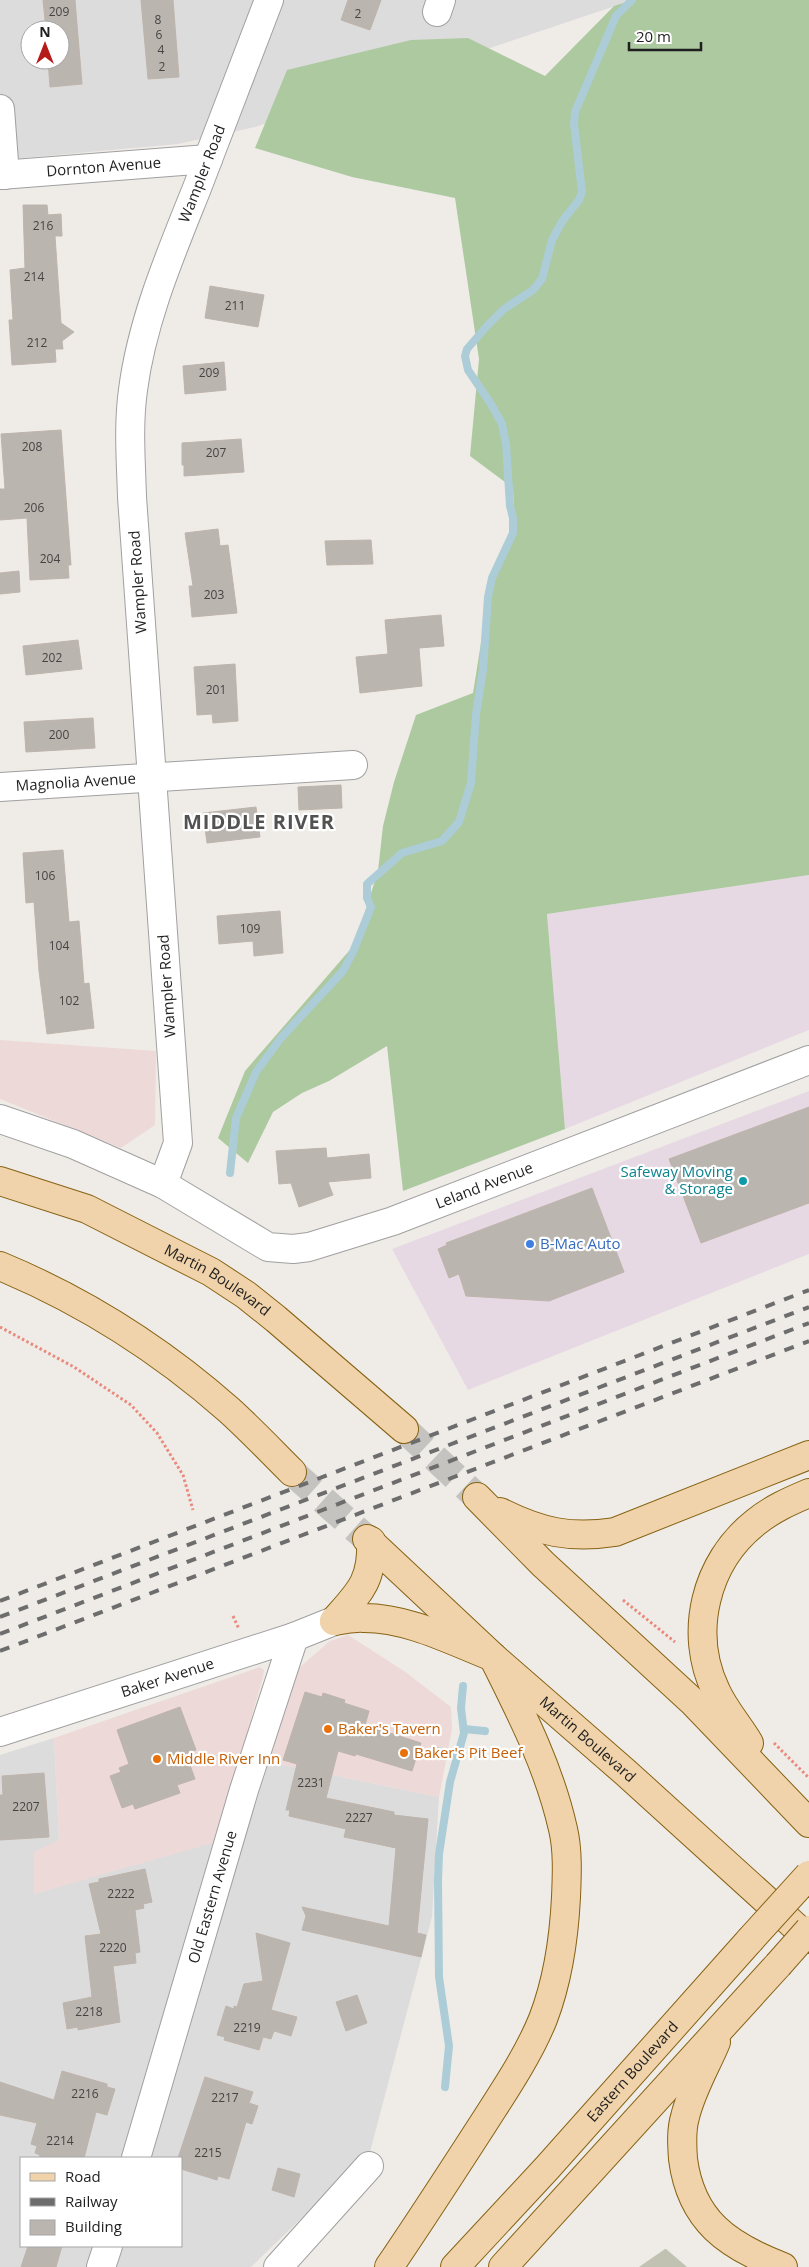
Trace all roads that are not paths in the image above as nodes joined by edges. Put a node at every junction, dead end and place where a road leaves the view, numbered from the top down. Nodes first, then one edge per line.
1 (269, 0) edge
2 (0, 109) edge
3 (208, 159) junction
4 (3, 175) edge
5 (353, 765) dead end
6 (152, 778) junction
7 (0, 787) edge
8 (809, 1060) edge
9 (0, 1120) edge
10 (0, 1181) edge
11 (163, 1184) junction
12 (0, 1266) edge
13 (404, 1429) tunnel mouth
14 (809, 1455) edge
15 (292, 1472) tunnel mouth
16 (809, 1493) edge
17 (334, 1622) junction
18 (294, 1637) junction
19 (492, 1657) junction
20 (0, 1732) edge
21 (779, 1791) junction
22 (809, 1823) edge
23 (809, 1875) edge
24 (809, 1930) edge
25 (809, 1939) edge
26 (724, 2022) junction
27 (136, 2157) edge
28 (369, 2166) dead end
29 (108, 2247) edge
30 (101, 2267) edge
31 (278, 2267) edge
32 (389, 2267) edge
33 (455, 2267) edge
34 (503, 2267) edge
35 (783, 2267) edge

1 - 3 street, Wampler Road
2 - 4 street
3 - 4 street, Dornton Avenue
3 - 6 street, Wampler Road
5 - 6 street, Magnolia Avenue
6 - 7 street, Magnolia Avenue
6 - 11 street, Wampler Road
8 - 11 street, Leland Avenue
9 - 11 street, Leland Avenue
10 - 13 main road, Martin Boulevard
12 - 15 main road
14 - 21 main road
16 - 21 main road
17 - 18 street, Baker Avenue
17 - 19 main road
17 - 19 main road, Martin Boulevard
18 - 20 street, Baker Avenue
18 - 27 street, Old Eastern Avenue
19 - 25 main road, Martin Boulevard
19 - 32 main road
21 - 22 main road
23 - 33 main road, Eastern Boulevard, bridge
24 - 26 main road, bridge
26 - 34 main road
26 - 35 main road
28 - 31 street
29 - 30 street

